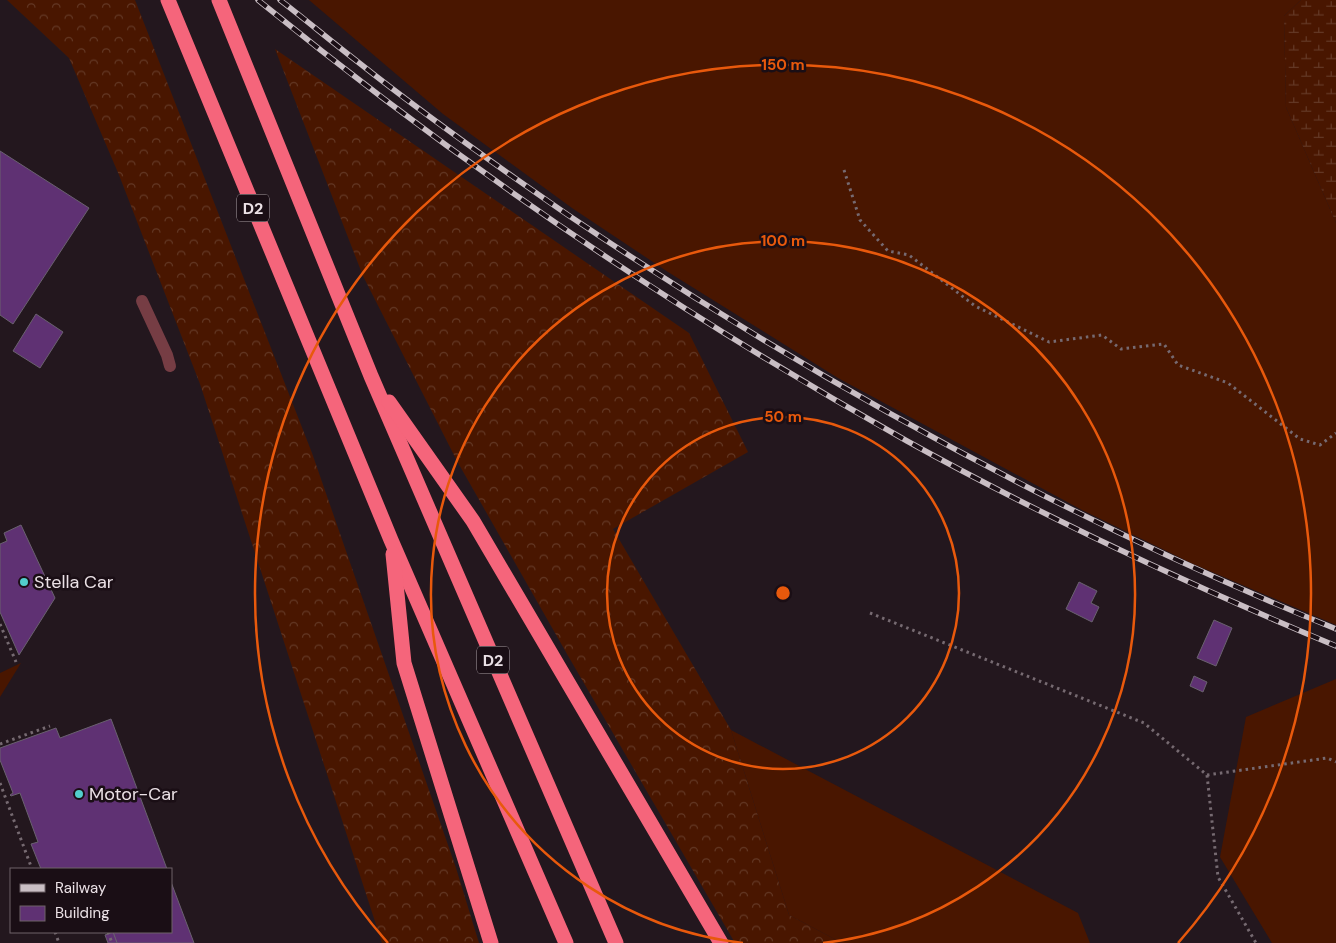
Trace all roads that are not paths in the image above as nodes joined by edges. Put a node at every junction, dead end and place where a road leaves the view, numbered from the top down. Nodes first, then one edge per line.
1 (168, 0) edge
2 (219, 0) edge
3 (142, 301) dead end
4 (170, 366) dead end
5 (371, 376) junction
6 (391, 540) junction
7 (491, 943) edge
8 (566, 943) edge
9 (616, 943) edge
10 (721, 943) edge

1 - 6 highway, D2
2 - 5 highway, D2
3 - 4 lane
5 - 9 highway, D2
5 - 10 highway
6 - 7 highway
6 - 8 highway, D2

